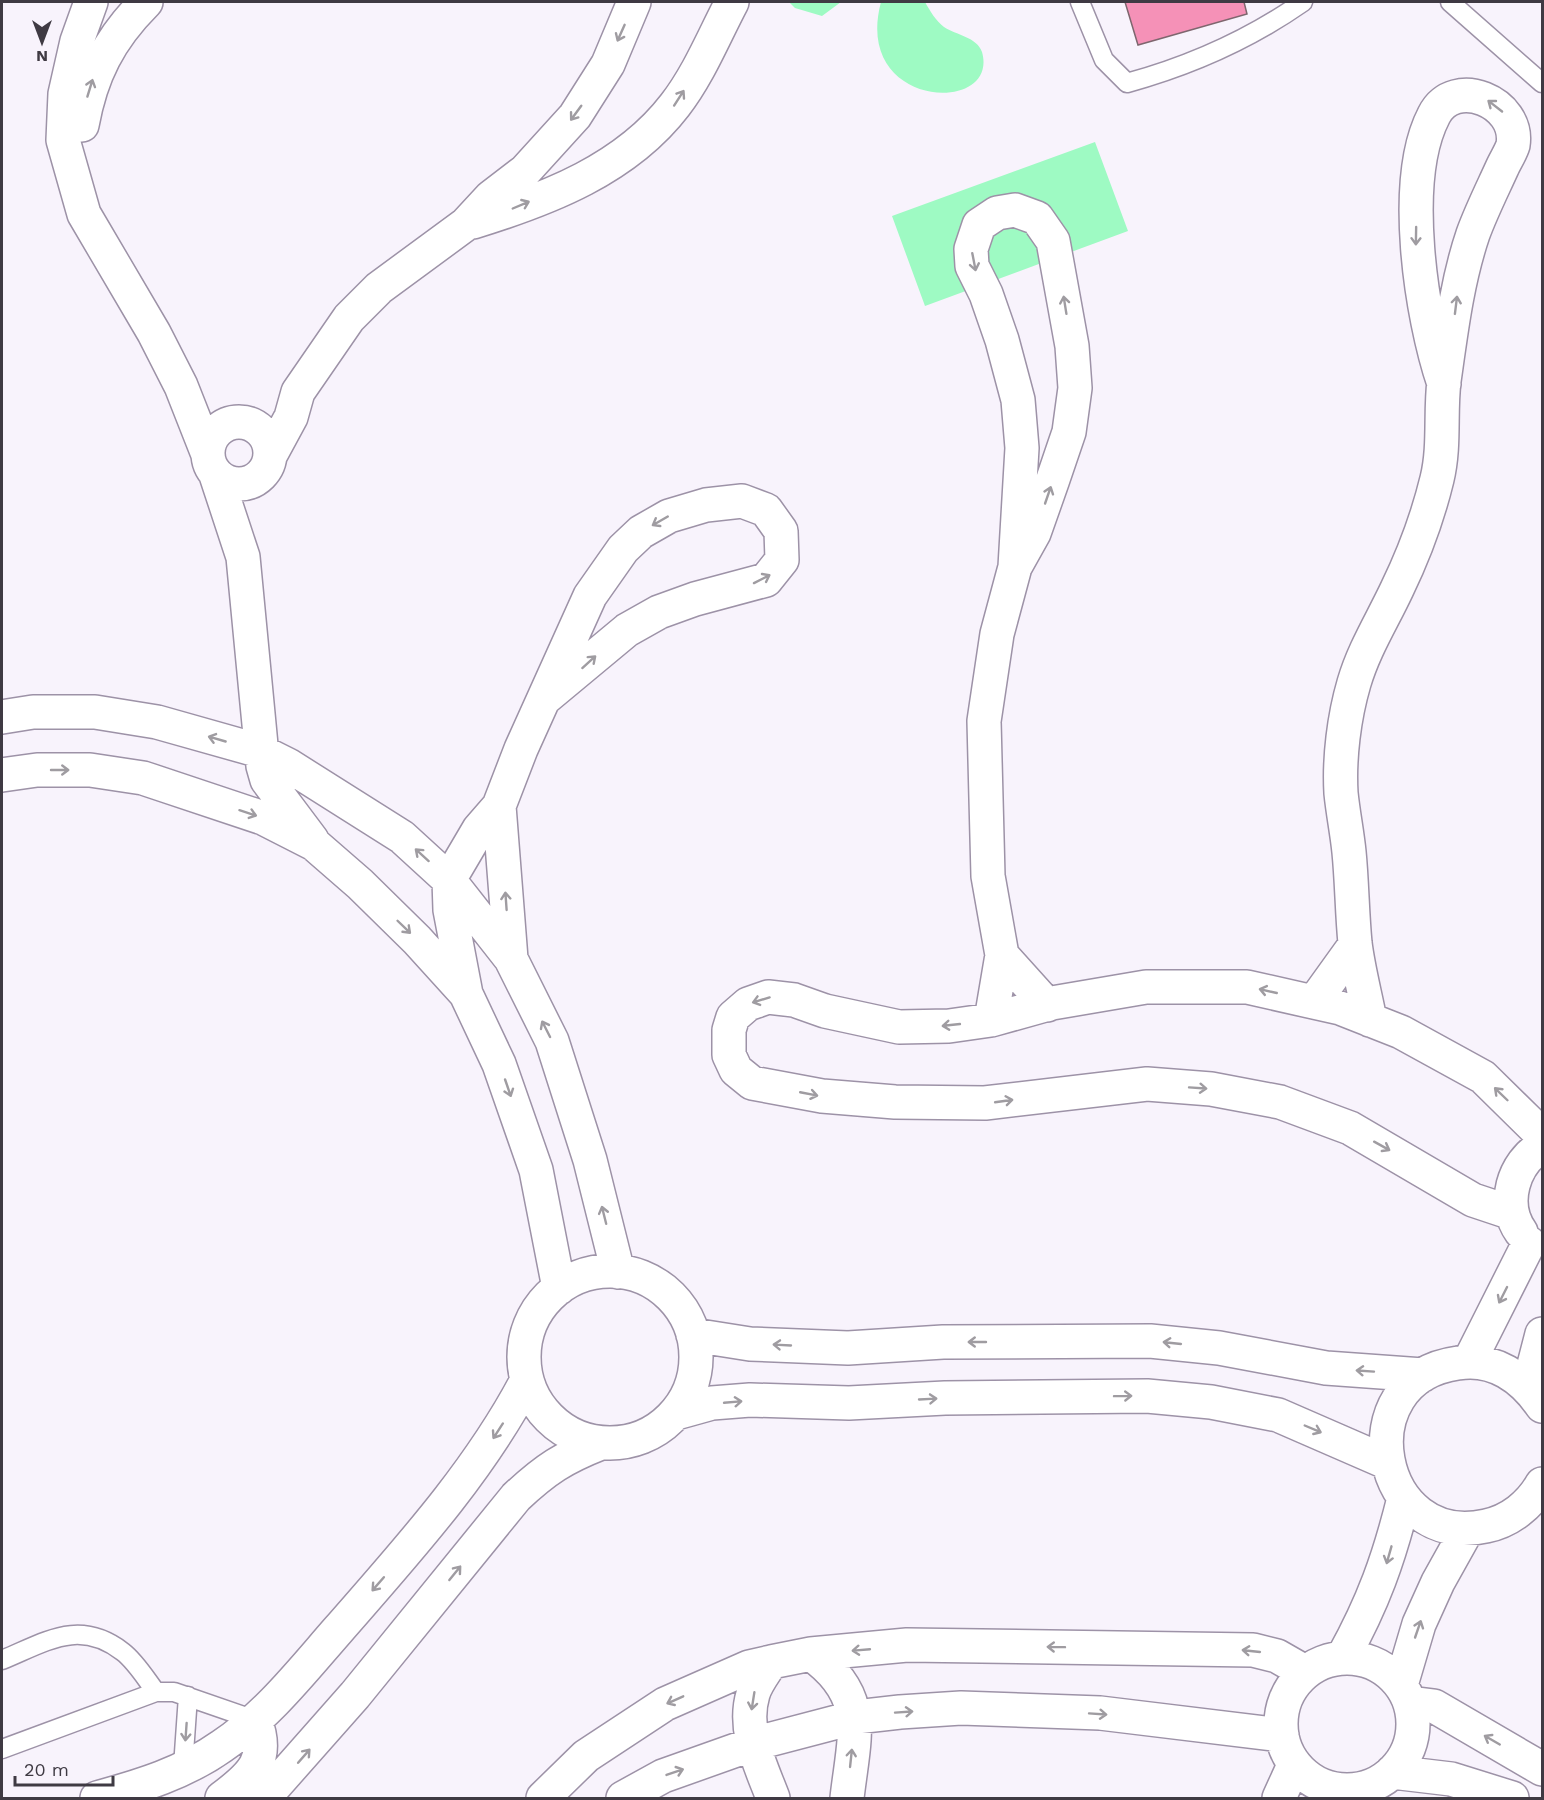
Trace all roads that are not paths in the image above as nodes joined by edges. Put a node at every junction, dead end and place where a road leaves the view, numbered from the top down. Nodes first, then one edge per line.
1 (91, 2) edge
2 (146, 2) edge
3 (634, 2) edge
4 (732, 2) edge
5 (1080, 2) edge
6 (1303, 2) edge
7 (1450, 2) edge
8 (1542, 84) edge
9 (72, 165) junction
10 (466, 224) junction
11 (1444, 384) junction
12 (181, 386) junction
13 (298, 392) junction
14 (240, 424) junction
15 (212, 464) junction
16 (265, 465) junction
17 (243, 557) junction
18 (1015, 567) junction
19 (544, 699) junction
20 (2, 717) edge
21 (260, 752) junction
22 (6, 773) edge
23 (499, 806) junction
24 (314, 844) junction
25 (449, 880) junction
26 (1355, 945) junction
27 (1002, 955) junction
28 (510, 959) junction
29 (466, 994) junction
30 (1314, 1002) junction
31 (1047, 1005) junction
32 (991, 1020) junction
33 (1370, 1020) junction
34 (1542, 1135) edge
35 (1542, 1146) edge
36 (1512, 1213) junction
37 (1536, 1248) edge
38 (618, 1272) junction
39 (559, 1288) junction
40 (1542, 1334) edge
41 (693, 1335) junction
42 (1469, 1362) junction
43 (1423, 1375) junction
44 (527, 1380) junction
45 (1535, 1397) edge
46 (676, 1413) junction
47 (601, 1443) junction
48 (1386, 1462) junction
49 (1542, 1484) edge
50 (1404, 1498) junction
51 (1528, 1517) edge
52 (1467, 1530) junction
53 (811, 1654) junction
54 (1343, 1657) junction
55 (2, 1660) edge
56 (771, 1662) junction
57 (1305, 1672) junction
58 (156, 1692) junction
59 (1406, 1694) junction
60 (188, 1696) junction
61 (856, 1717) junction
62 (255, 1720) junction
63 (1282, 1735) junction
64 (753, 1744) junction
65 (2, 1749) edge
66 (1294, 1765) junction
67 (183, 1767) junction
68 (1542, 1769) edge
69 (1380, 1786) edge
70 (97, 1798) edge
71 (222, 1798) edge
72 (264, 1798) edge
73 (543, 1798) edge
74 (623, 1798) edge
75 (773, 1798) edge
76 (847, 1798) edge
77 (1279, 1798) edge
78 (1512, 1798) edge

1 - 9 street
9 -> 2 street
3 -> 10 street
10 -> 4 street
5 - 6 lane
7 - 8 lane
9 - 12 street
10 - 13 street
11 -> 11 street
11 - 26 street
12 - 14 street
12 - 15 street
13 - 14 street
13 - 16 street
14 - 15 street
14 - 16 street
15 - 16 street
15 - 17 street
16 - 17 street
17 - 21 street
18 -> 18 street
18 - 27 street
19 -> 19 street
19 - 23 street
21 -> 20 street
21 - 24 street
25 -> 21 street
22 -> 24 street
23 - 25 street
28 -> 23 street
24 -> 29 street
25 - 28 street
25 - 29 street
26 - 30 street
26 - 33 street
27 - 31 street
27 - 32 street
38 -> 28 street
29 -> 39 street
30 -> 31 street
30 - 33 street
31 - 32 street
32 -> 36 street
34 -> 33 street
35 - 36 street
36 - 37 street
37 -> 42 street
38 - 39 street
38 - 41 street
39 - 44 street
40 - 45 street
43 -> 41 street
41 - 46 street
42 - 43 street
42 - 45 street
43 - 48 street
44 - 47 street
44 -> 62 street
46 - 47 street
46 -> 48 street
72 -> 47 street
48 - 50 street
49 - 51 street
50 - 52 street
50 -> 54 street
51 - 52 street
59 -> 52 street
53 - 56 street
57 -> 53 street
53 - 61 street
54 - 57 street
54 - 59 street
55 - 58 lane
56 -> 64 street
56 -> 73 street
57 - 63 street
58 - 60 lane
58 - 65 lane
68 -> 59 street
59 - 69 street
60 - 62 lane
60 -> 67 lane
61 -> 63 street
61 - 64 street
76 -> 61 street
62 - 67 street
62 - 71 street
63 - 66 street
74 -> 64 street
64 - 75 street
66 - 69 street
66 - 77 street
67 - 70 street
69 - 78 street

